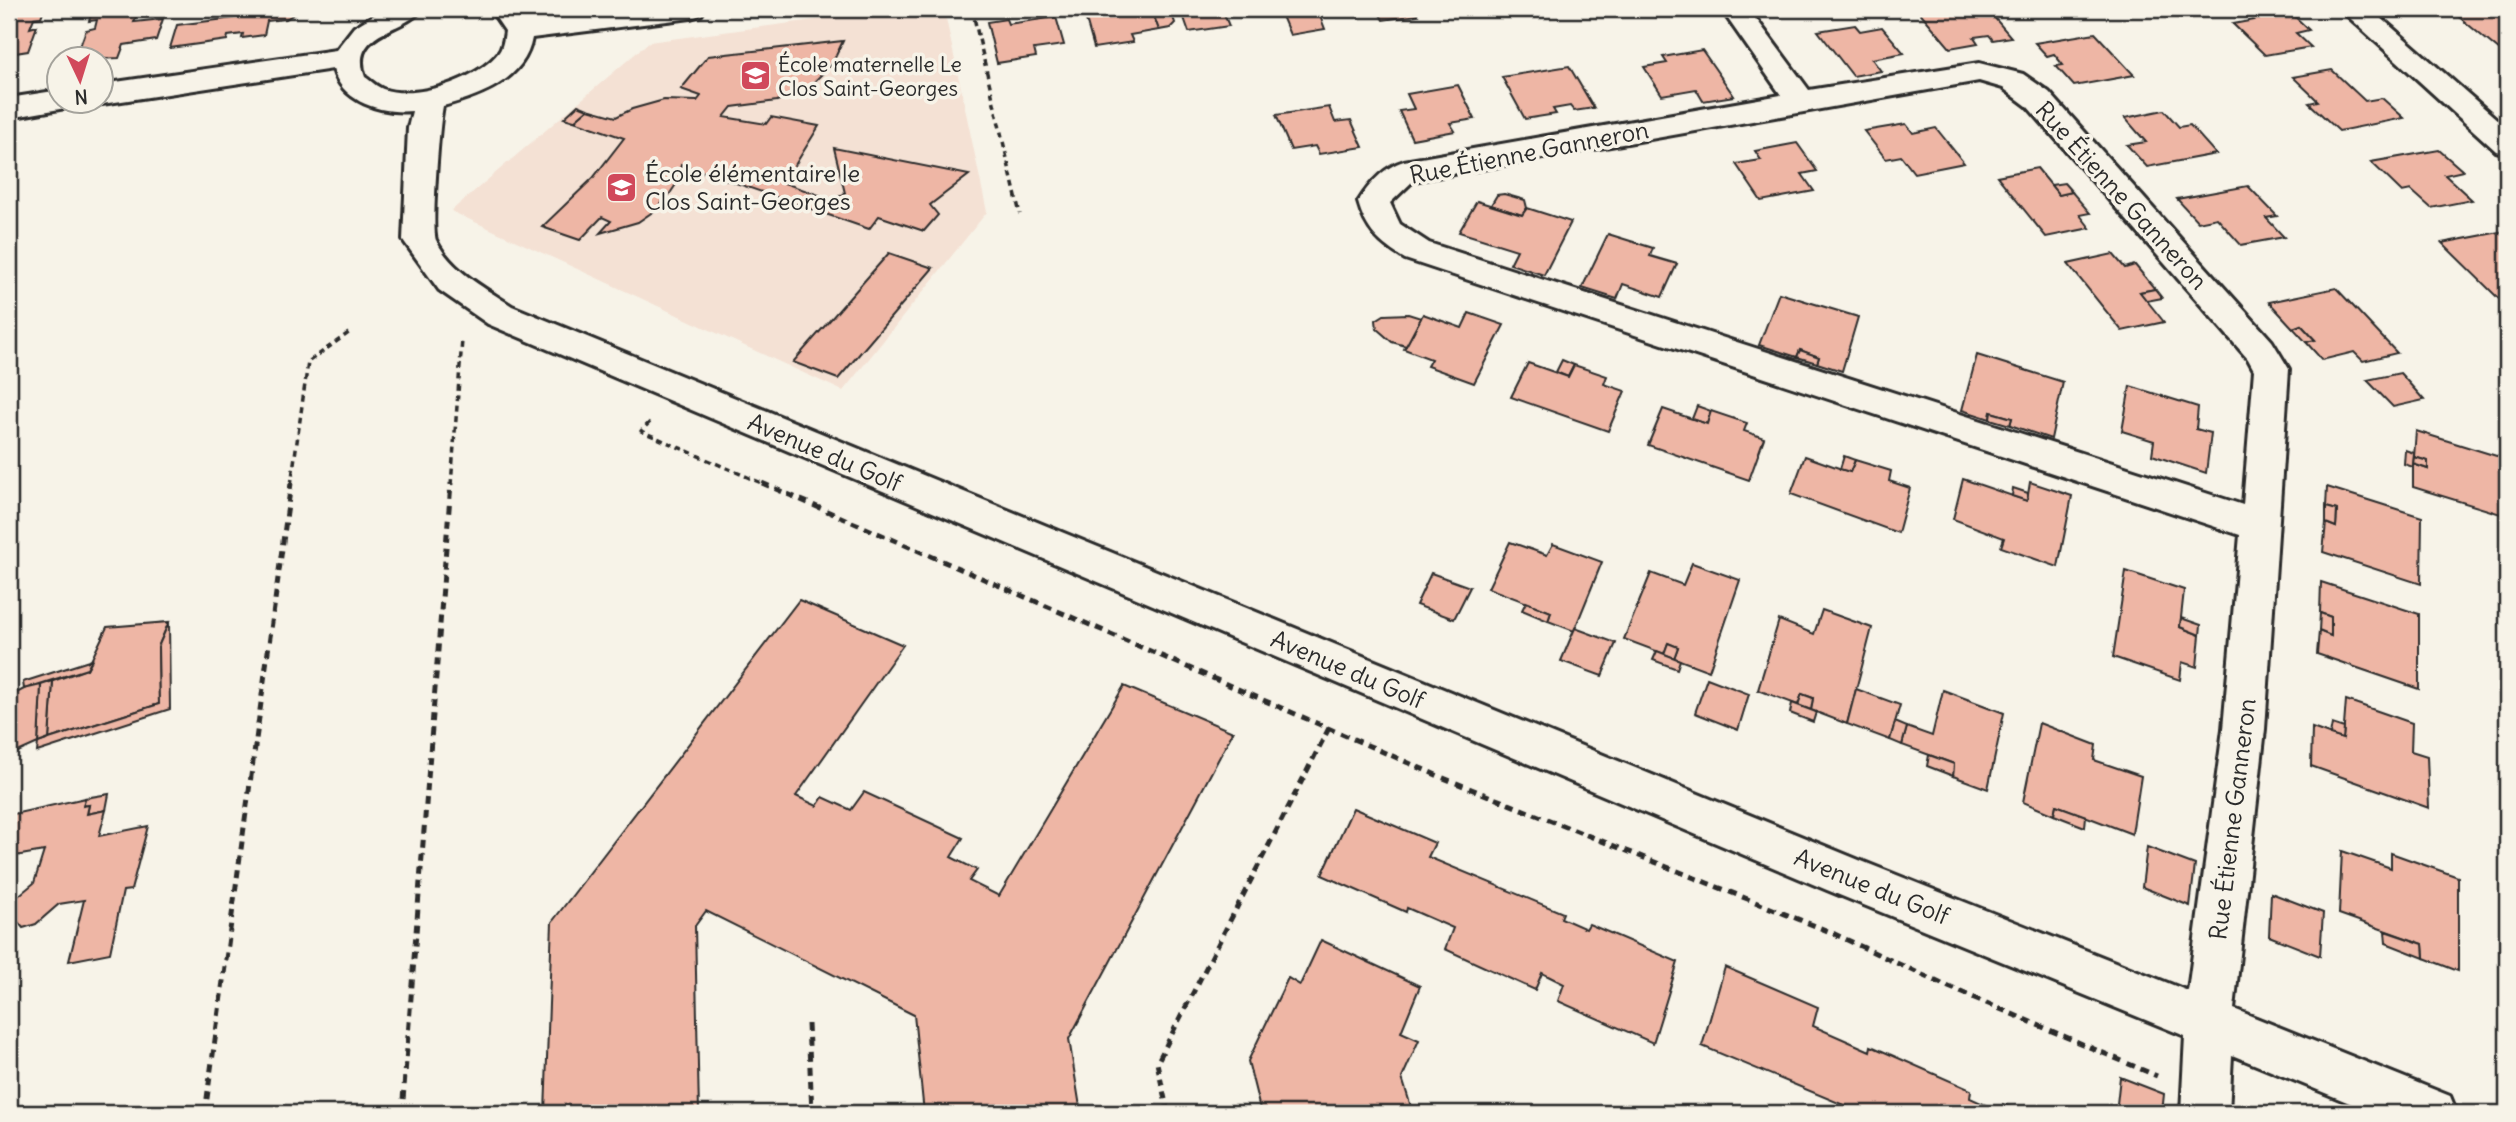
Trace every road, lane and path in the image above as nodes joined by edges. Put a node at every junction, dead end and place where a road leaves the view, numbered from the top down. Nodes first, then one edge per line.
1 (408, 9) edge
2 (691, 9) edge
3 (972, 9) edge
4 (1735, 9) edge
5 (2354, 9) edge
6 (512, 20) edge
7 (348, 58) junction
8 (116, 92) edge
9 (429, 100) junction
10 (1801, 101) junction
11 (46, 102) edge
12 (9, 108) edge
13 (2507, 144) edge
14 (1020, 215) dead end
15 (350, 332) dead end
16 (463, 339) dead end
17 (680, 392) junction
18 (2258, 525) junction
19 (1329, 728) junction
20 (2208, 1022) junction
21 (808, 1024) dead end
22 (2205, 1105) edge
23 (205, 1113) edge
24 (402, 1113) edge
25 (812, 1113) edge
26 (1168, 1113) edge
27 (2433, 1113) edge

1 - 7 street
2 - 6 street
3 - 14 path
4 - 10 street
5 - 13 street
6 - 9 street
7 - 8 street
7 - 9 street
9 - 17 street, Avenue du Golf
10 - 18 street, Rue Étienne Ganneron
10 - 18 street, Rue Étienne Ganneron
11 - 12 street
15 - 23 path
16 - 24 path
17 - 19 path
17 - 20 street, Avenue du Golf
18 - 20 street, Rue Étienne Ganneron
19 - 22 path
19 - 26 path
20 - 22 street, Rue Étienne Ganneron
20 - 27 street, Avenue du Golf
21 - 25 path

